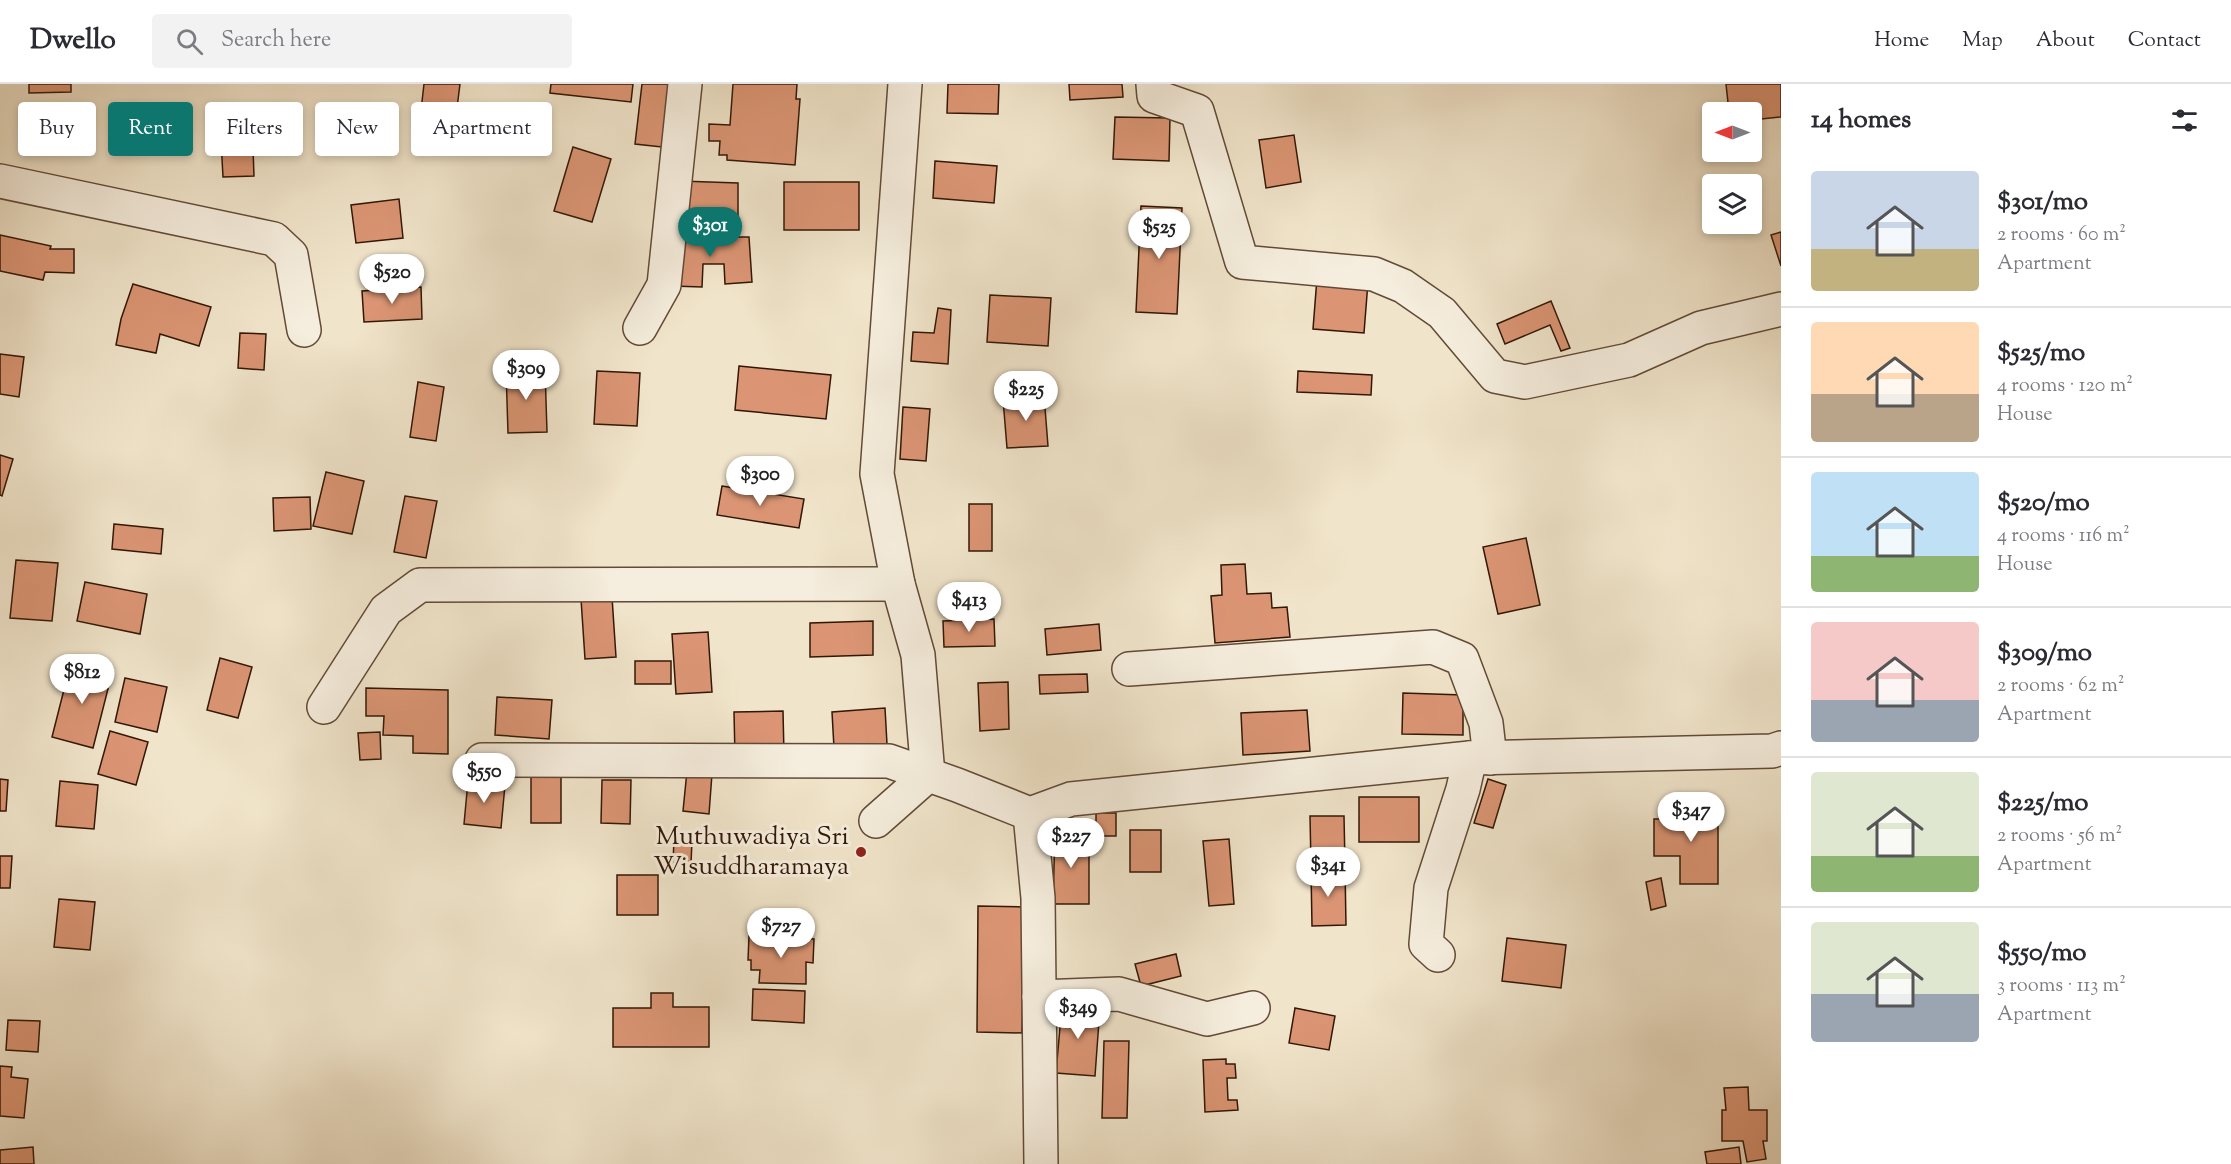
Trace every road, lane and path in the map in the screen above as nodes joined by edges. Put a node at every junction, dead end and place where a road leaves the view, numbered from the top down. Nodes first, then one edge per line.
1 (685, 84) edge
2 (905, 84) edge
3 (1153, 84) edge
4 (0, 180) edge
5 (1781, 309) edge
6 (640, 328) dead end
7 (304, 330) dead end
8 (898, 584) junction
9 (1128, 669) dead end
10 (324, 707) dead end
11 (1781, 748) edge
12 (1480, 758) junction
13 (482, 760) dead end
14 (928, 775) junction
15 (1030, 814) junction
16 (876, 821) dead end
17 (1438, 955) dead end
18 (1039, 997) junction
19 (1253, 1008) dead end
20 (1041, 1164) edge

1 - 6 street
2 - 8 street
3 - 5 street
4 - 7 street
8 - 10 street
8 - 14 street
9 - 12 street
11 - 12 street
12 - 15 street
12 - 17 street
13 - 14 street
14 - 15 street
14 - 16 street
15 - 18 street
18 - 19 street
18 - 20 street

